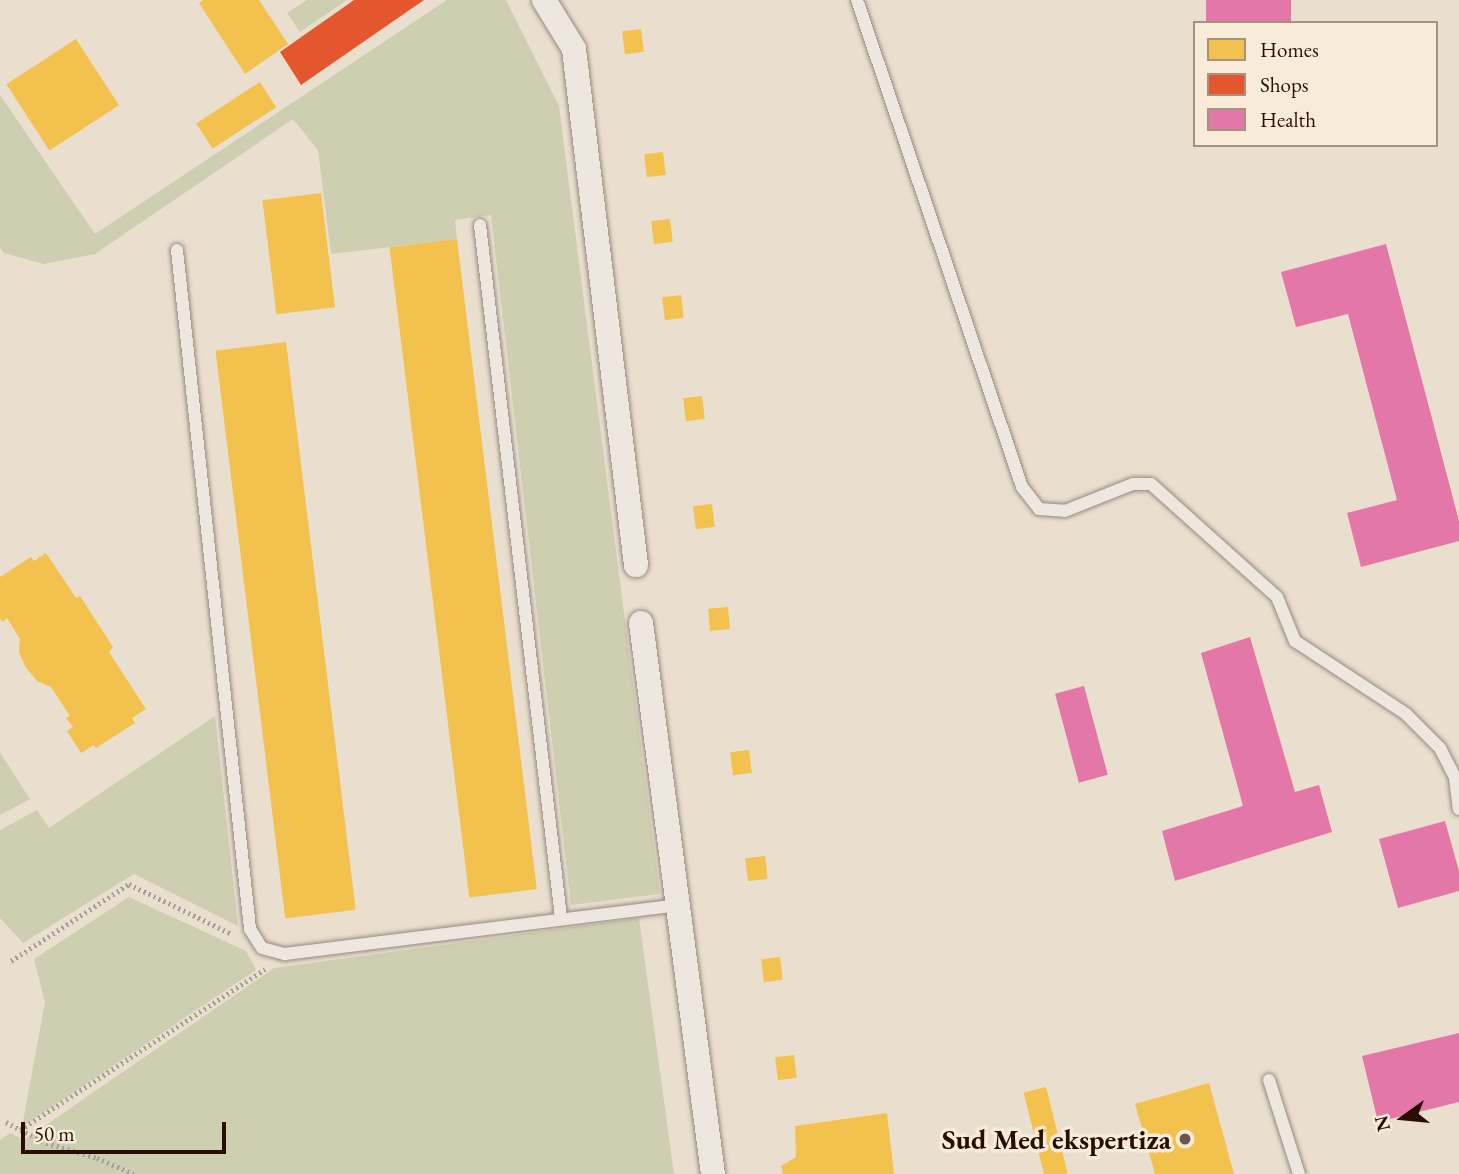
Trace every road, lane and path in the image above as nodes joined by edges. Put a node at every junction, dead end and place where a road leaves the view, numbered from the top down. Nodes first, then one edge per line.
1 (544, 0) edge
2 (551, 0) edge
3 (857, 0) edge
4 (480, 225) dead end
5 (177, 250) dead end
6 (636, 565) dead end
7 (640, 623) dead end
8 (1459, 809) edge
9 (679, 905) junction
10 (561, 918) junction
11 (262, 948) junction
12 (285, 954) junction
13 (11, 961) dead end
14 (1269, 1080) dead end
15 (6, 1122) dead end
16 (20, 1130) junction
17 (134, 1174) edge
18 (713, 1174) edge
19 (1299, 1174) edge

1 - 2 lane
1 - 6 street
3 - 8 lane
4 - 10 lane
5 - 11 lane
7 - 9 street
9 - 10 lane
9 - 18 street
10 - 12 lane
11 - 12 lane
11 - 13 path
12 - 16 path
14 - 19 lane
15 - 16 path
16 - 17 path

